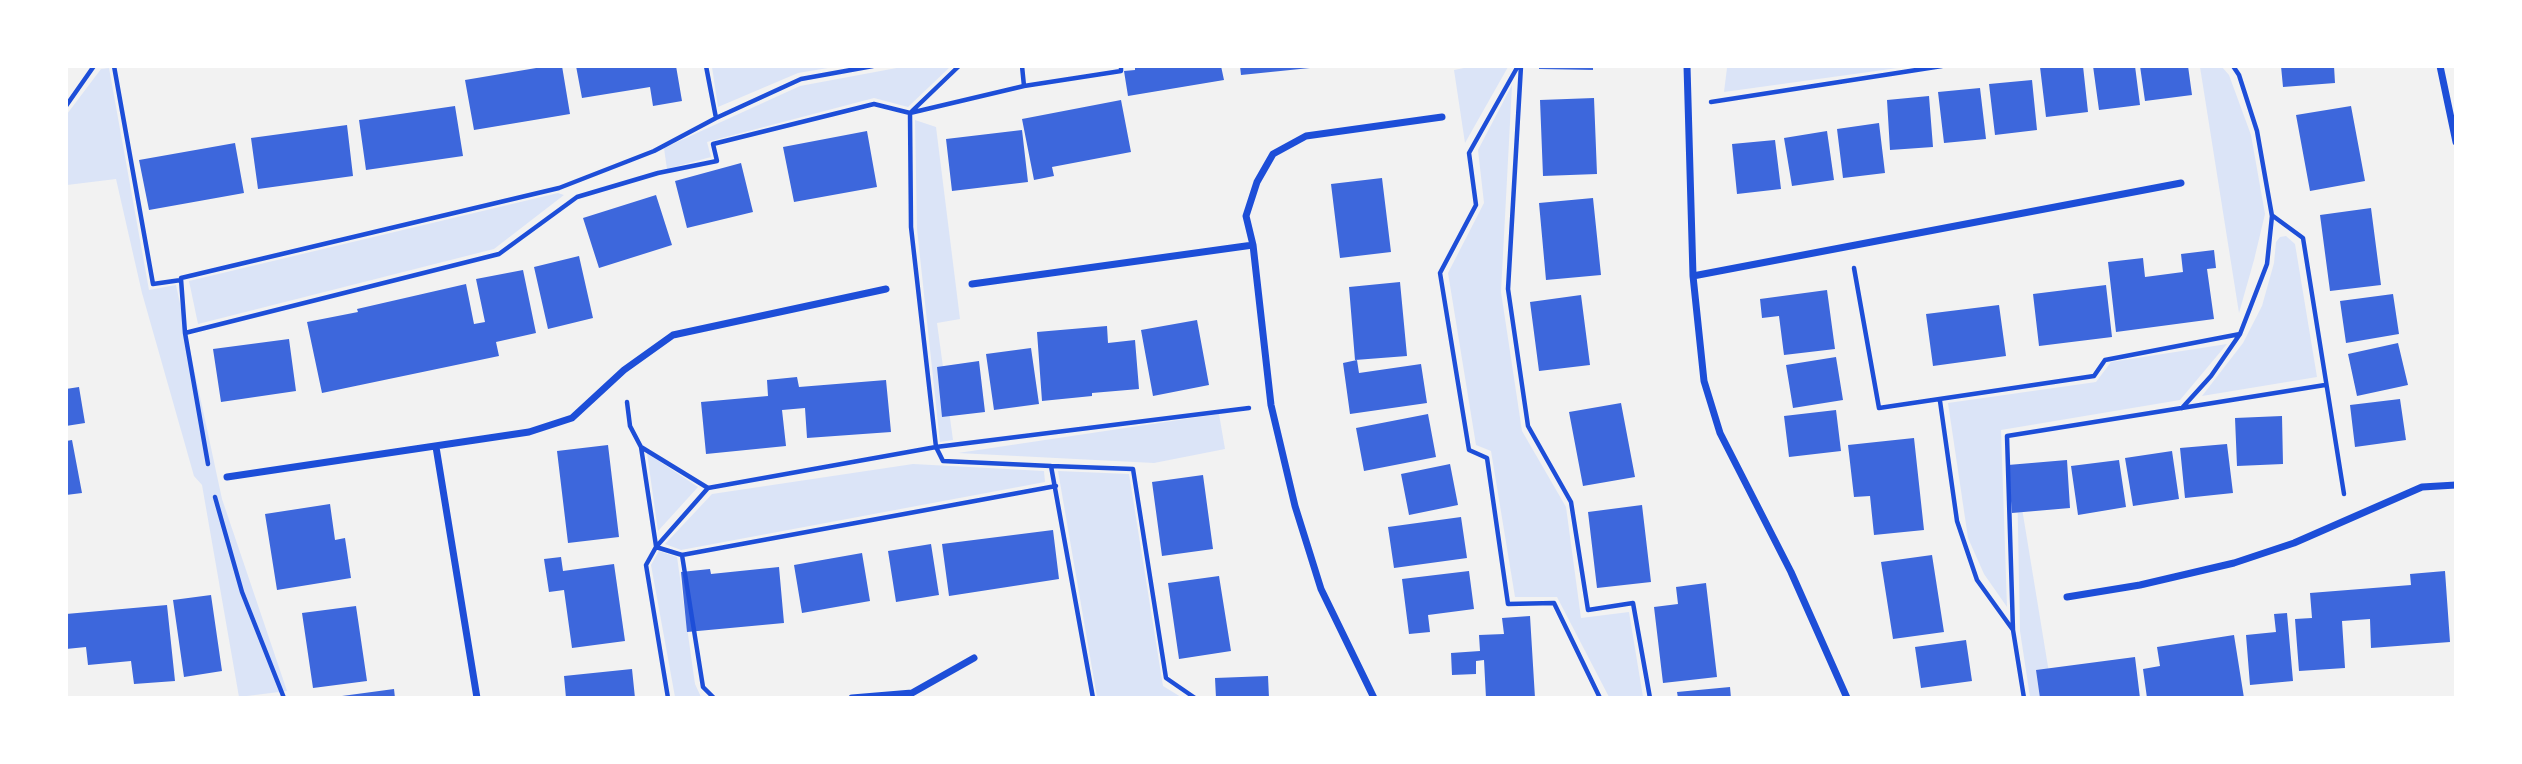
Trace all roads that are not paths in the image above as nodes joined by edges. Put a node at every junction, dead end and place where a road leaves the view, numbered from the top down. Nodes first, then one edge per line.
1 (1688, 66) edge
2 (2440, 66) edge
3 (1443, 117) dead end
4 (2455, 142) edge
5 (2181, 183) dead end
6 (1253, 246) junction
7 (1693, 276) junction
8 (972, 284) dead end
9 (886, 289) dead end
10 (436, 447) junction
11 (227, 477) dead end
12 (2455, 485) edge
13 (2067, 597) dead end
14 (974, 658) dead end
15 (912, 695) edge
16 (477, 698) edge
17 (852, 698) edge
18 (1374, 698) edge
19 (1847, 698) edge

1 - 7 street
2 - 4 street
3 - 6 street
5 - 7 street
6 - 8 street
6 - 18 street
7 - 19 street
9 - 10 street
10 - 11 street
10 - 16 street
12 - 13 street
14 - 15 street
15 - 17 street

